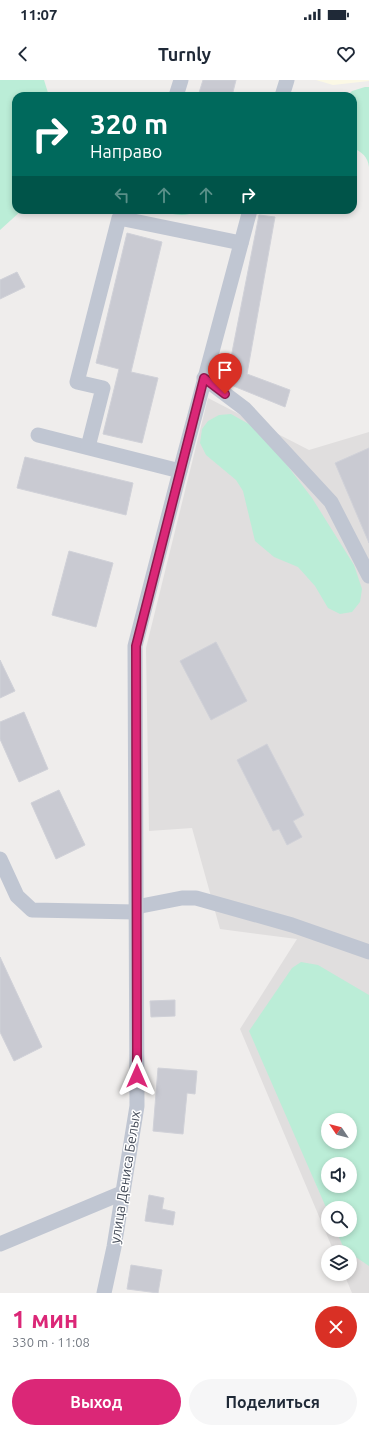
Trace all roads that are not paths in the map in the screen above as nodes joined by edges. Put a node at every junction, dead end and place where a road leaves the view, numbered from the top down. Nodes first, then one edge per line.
1 (181, 80) edge
2 (287, 80) edge
3 (177, 92) edge
4 (283, 92) edge
5 (249, 214) edge
6 (241, 244) junction
7 (204, 378) junction
8 (38, 435) dead end
9 (88, 447) junction
10 (180, 471) junction
11 (369, 576) edge
12 (0, 859) edge
13 (136, 910) junction
14 (369, 952) edge
15 (122, 1193) junction
16 (0, 1244) edge
17 (104, 1293) edge

1 - 3 street
2 - 4 street
5 - 6 street, улица Дениса Белых
6 - 7 street, улица Дениса Белых
6 - 9 street
7 - 10 street, улица Дениса Белых
7 - 11 street
8 - 9 street
9 - 10 street
10 - 13 street, улица Дениса Белых
12 - 13 street
13 - 14 street
13 - 15 street, улица Дениса Белых
15 - 16 street
15 - 17 street, улица Дениса Белых

